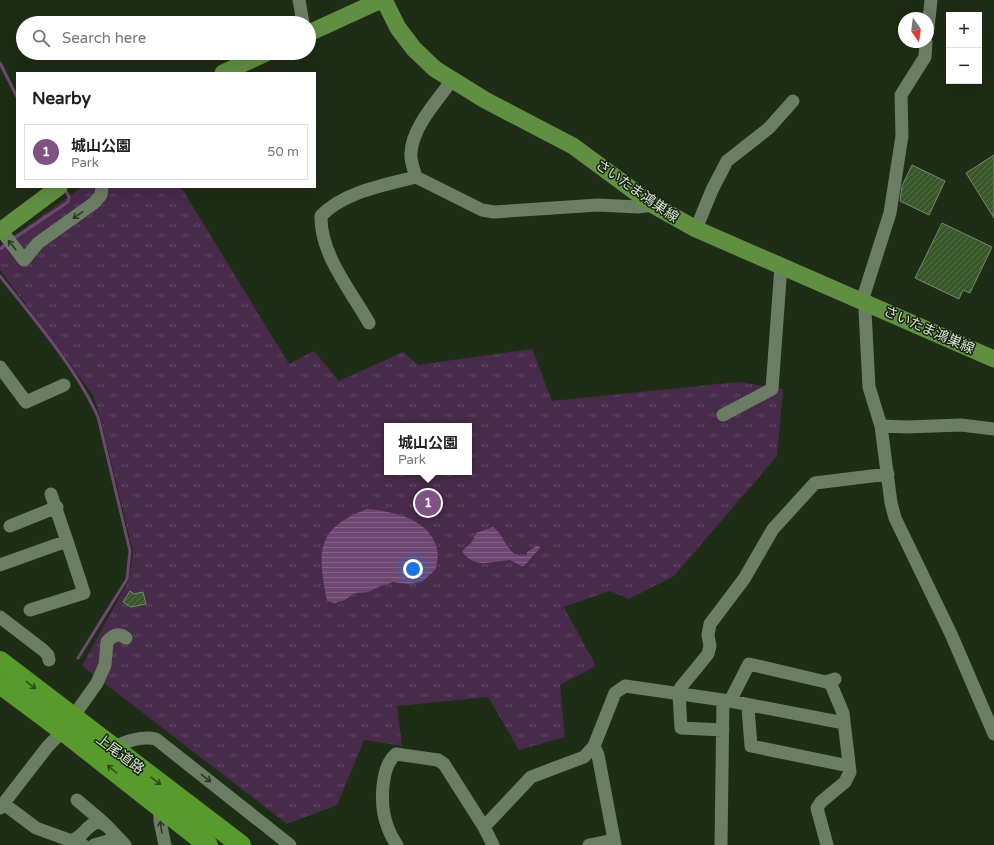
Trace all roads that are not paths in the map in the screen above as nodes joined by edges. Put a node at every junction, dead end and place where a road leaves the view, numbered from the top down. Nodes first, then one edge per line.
1 (299, 0) edge
2 (380, 0) edge
3 (384, 0) edge
4 (931, 0) edge
5 (930, 12) edge
6 (302, 16) edge
7 (316, 30) edge
8 (925, 48) edge
9 (251, 60) edge
10 (225, 72) edge
11 (452, 80) junction
12 (792, 100) dead end
13 (416, 177) junction
14 (58, 188) edge
15 (102, 188) edge
16 (652, 205) junction
17 (696, 229) junction
18 (0, 231) edge
19 (781, 266) junction
20 (864, 302) junction
21 (369, 323) dead end
22 (994, 359) edge
23 (0, 367) edge
24 (64, 385) dead end
25 (723, 415) dead end
26 (882, 426) junction
27 (994, 429) edge
28 (888, 474) junction
29 (51, 494) dead end
30 (56, 507) junction
31 (10, 526) dead end
32 (67, 541) junction
33 (0, 565) edge
34 (30, 610) dead end
35 (0, 617) edge
36 (126, 638) dead end
37 (49, 660) dead end
38 (0, 661) edge
39 (3, 690) edge
40 (679, 694) junction
41 (727, 701) junction
42 (750, 705) junction
43 (844, 723) junction
44 (68, 724) junction
45 (723, 730) junction
46 (994, 734) edge
47 (594, 746) junction
48 (113, 748) junction
49 (849, 766) junction
50 (77, 800) dead end
51 (2, 806) edge
52 (160, 808) junction
53 (104, 823) junction
54 (484, 827) junction
55 (77, 842) edge
56 (614, 843) edge
57 (123, 844) edge
58 (94, 845) edge
59 (165, 845) edge
60 (208, 845) edge
61 (241, 845) edge
62 (290, 845) edge
63 (397, 845) edge
64 (493, 845) edge
65 (589, 845) edge
66 (721, 845) edge
67 (827, 845) edge

1 - 6 street
2 - 7 main road
3 - 11 main road, さいたま鴻巣線
4 - 5 street
8 - 20 street
9 - 10 main road
11 - 13 street
11 - 16 main road, さいたま鴻巣線
12 - 17 street
13 - 16 street
13 - 21 street
14 - 18 main road
15 -> 18 street
16 - 17 main road, さいたま鴻巣線
17 - 19 main road, さいたま鴻巣線
19 - 20 main road, さいたま鴻巣線
19 - 25 street
20 - 22 main road, さいたま鴻巣線
20 - 26 street
23 - 24 street
26 - 27 street
26 - 28 street
28 - 40 street
28 - 46 street
29 - 30 street
30 - 31 street
30 - 32 street
32 - 33 street
32 - 34 street
35 - 37 street
36 - 44 street
38 -> 44 highway, 上尾道路
39 - 44 highway, 上尾道路
40 - 41 street
40 - 45 street
40 - 47 street
41 - 42 street
41 - 43 street
41 - 45 street
42 - 43 street
42 - 49 street
43 - 49 street
44 - 48 highway, 上尾道路
44 - 51 street
52 -> 44 highway, 上尾道路
45 - 66 street
47 - 54 street
47 - 56 street
48 -> 61 highway, 上尾道路
48 -> 62 street
49 - 67 street
50 - 53 street
51 - 55 street
59 -> 52 street
52 - 60 highway, 上尾道路
53 - 55 street
53 - 57 street
54 - 63 street
54 - 64 street
56 - 65 street
57 - 58 street

